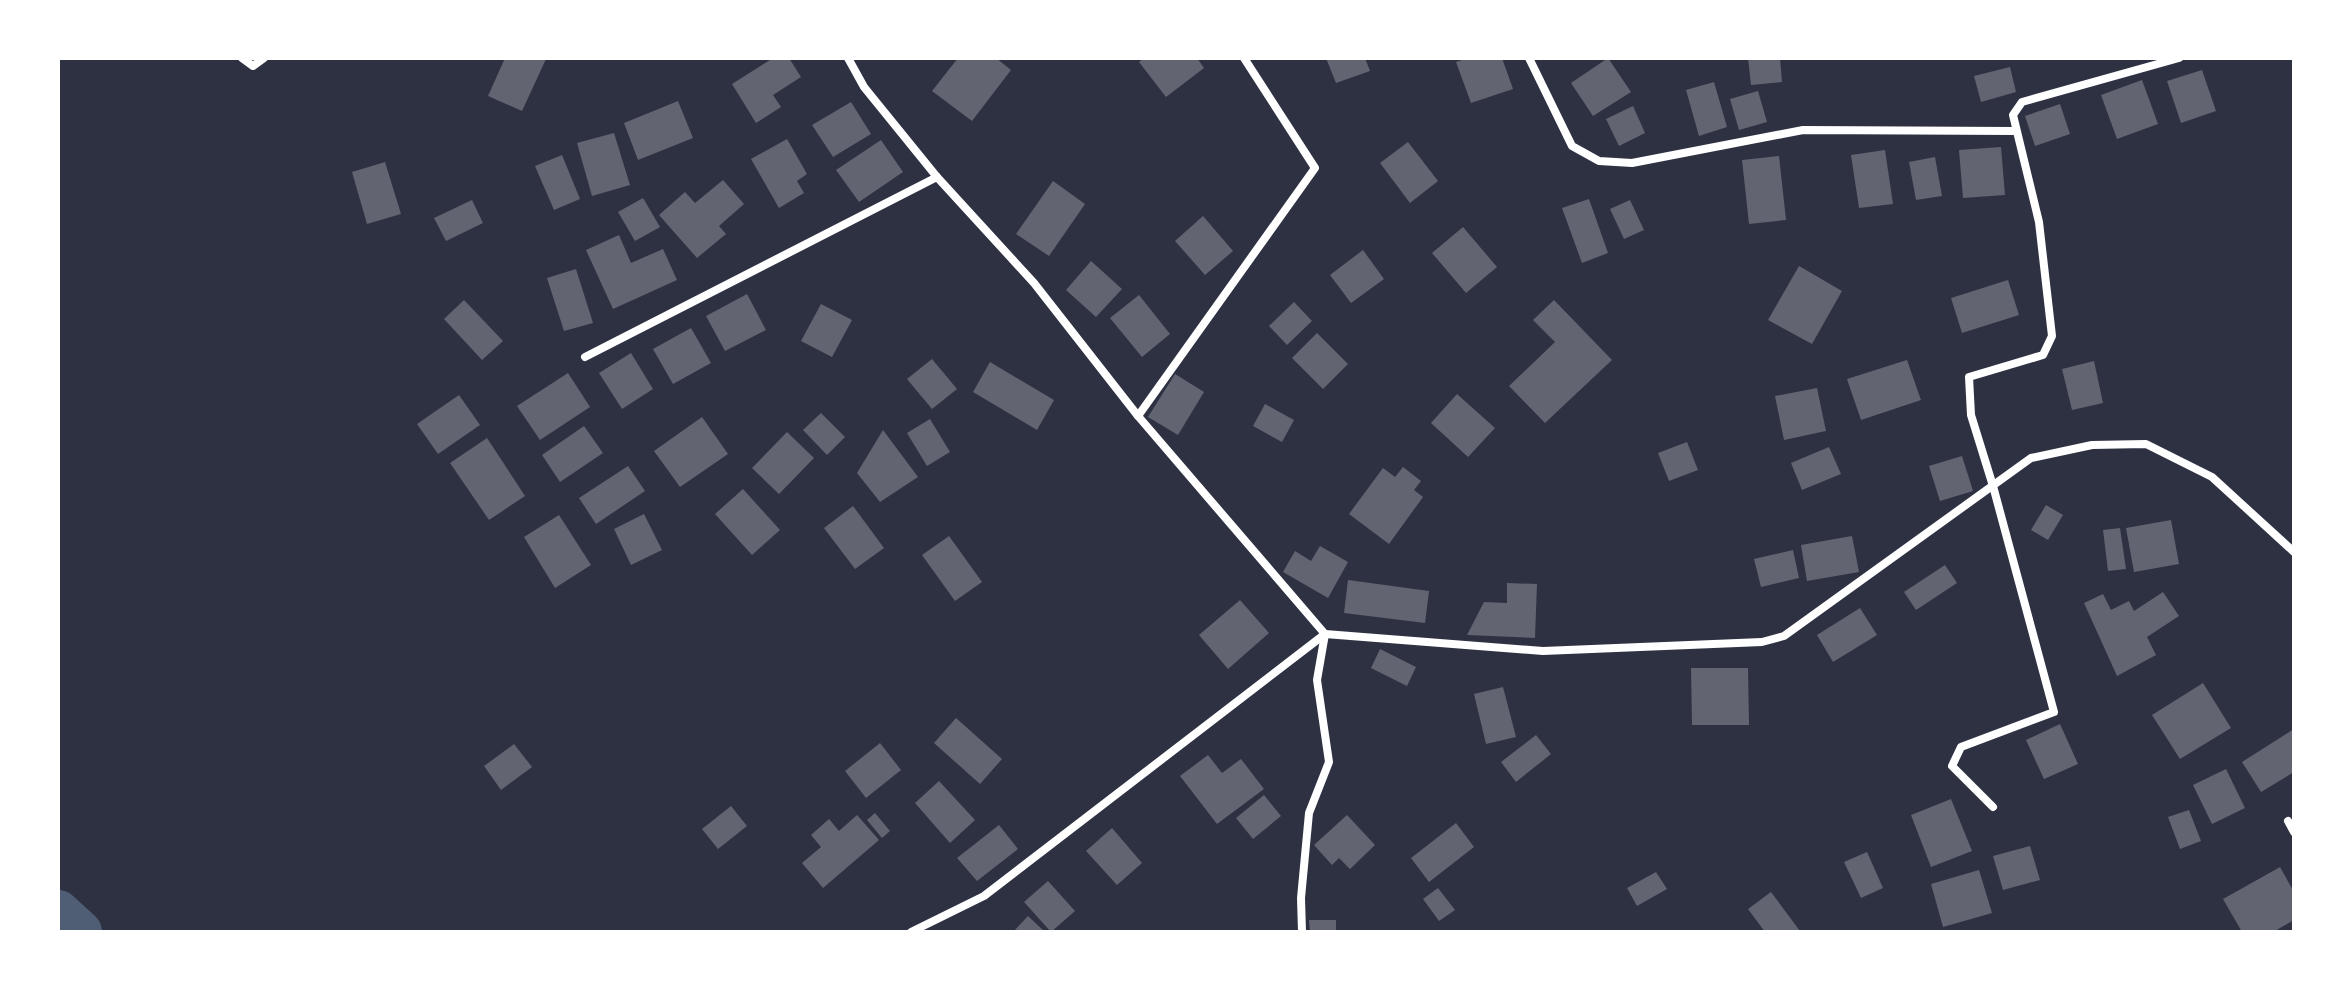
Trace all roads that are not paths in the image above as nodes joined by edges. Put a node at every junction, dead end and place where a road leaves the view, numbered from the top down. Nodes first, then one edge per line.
1 (242, 58) edge
2 (264, 58) edge
3 (848, 58) edge
4 (1244, 58) edge
5 (1529, 58) edge
6 (2179, 58) edge
7 (2015, 131) junction
8 (937, 177) junction
9 (585, 357) dead end
10 (1138, 416) junction
11 (1993, 486) junction
12 (2294, 552) edge
13 (1325, 634) junction
14 (1993, 807) dead end
15 (2288, 821) dead end
16 (2294, 832) edge
17 (911, 932) edge
18 (1302, 932) edge

1 - 2 street
3 - 8 street
4 - 10 street
5 - 7 street
6 - 7 street
7 - 11 street
8 - 9 street
8 - 10 street
10 - 13 street
11 - 12 street
11 - 13 street
11 - 14 street
13 - 17 street
13 - 18 street
15 - 16 street

